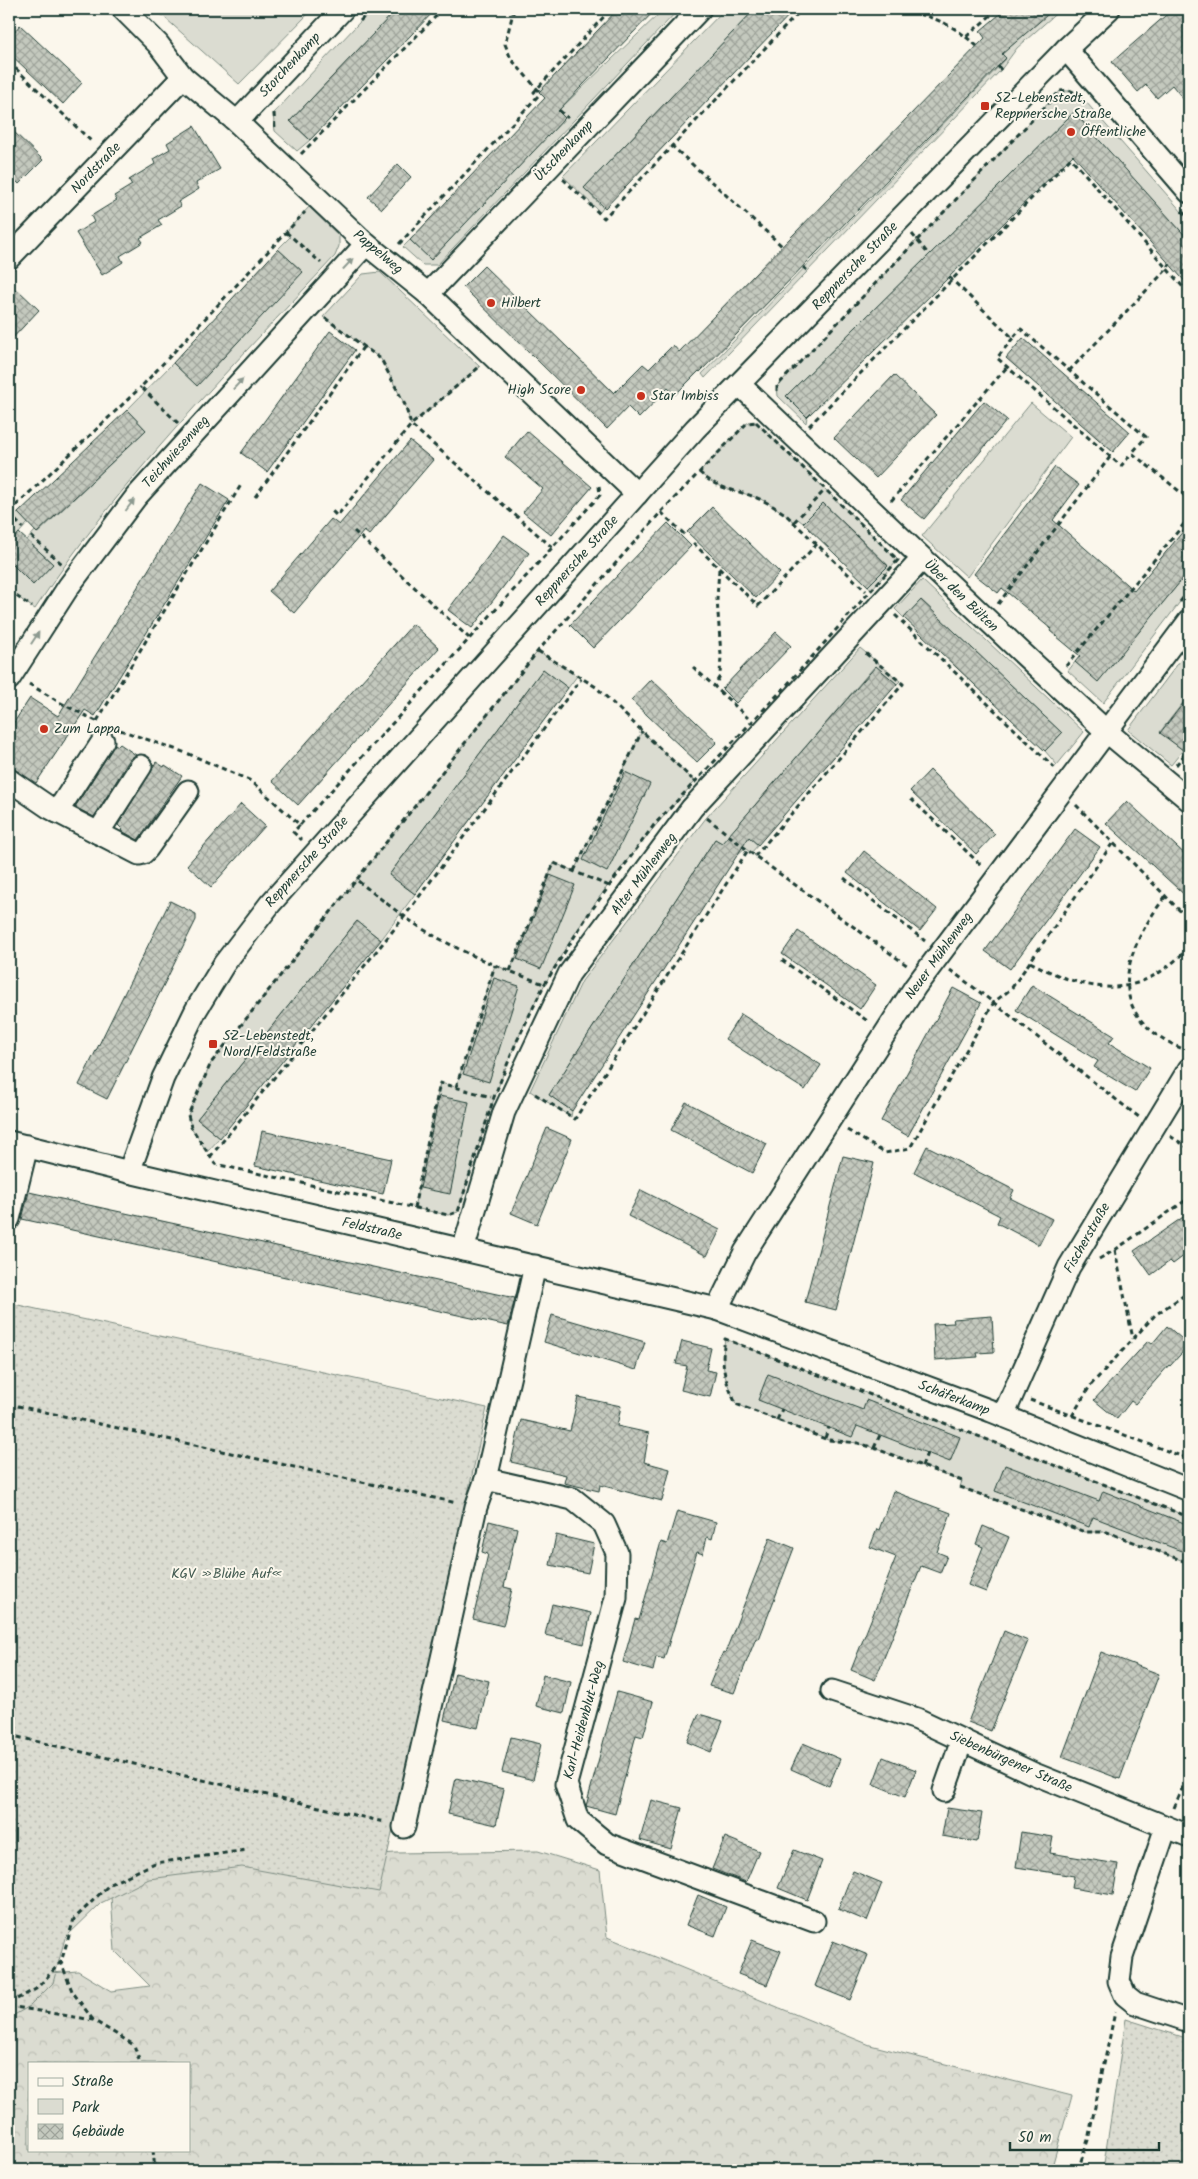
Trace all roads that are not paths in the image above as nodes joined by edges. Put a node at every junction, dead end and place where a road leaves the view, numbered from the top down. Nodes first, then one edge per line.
1 (123, 9) edge
2 (700, 9) edge
3 (1108, 9) edge
4 (351, 16) edge
5 (1066, 49) junction
6 (183, 77) junction
7 (237, 122) junction
8 (1183, 199) edge
9 (366, 244) junction
10 (9, 258) edge
11 (428, 294) junction
12 (740, 385) junction
13 (638, 494) junction
14 (922, 559) junction
15 (1184, 613) edge
16 (17, 680) edge
17 (105, 729) road end
18 (1106, 731) junction
19 (141, 766) dead end
20 (9, 780) edge
21 (188, 791) dead end
22 (1189, 800) edge
23 (57, 812) junction
24 (98, 833) junction
25 (1188, 1060) edge
26 (18, 1144) edge
27 (129, 1172) junction
28 (9, 1219) edge
29 (463, 1250) junction
30 (535, 1266) junction
31 (717, 1309) junction
32 (1003, 1416) junction
33 (486, 1479) junction
34 (1189, 1490) edge
35 (832, 1691) dead end
36 (962, 1740) junction
37 (944, 1791) dead end
38 (404, 1827) road end
39 (1166, 1828) junction
40 (1189, 1836) edge
41 (814, 1921) dead end
42 (1189, 2021) edge

1 - 6 street, Pappelweg
2 - 11 street, Ütschenkamp
3 - 5 street, Reppnersche Straße
4 - 7 street, Storchenkamp
5 - 8 street
5 - 12 street, Reppnersche Straße
6 - 7 street, Pappelweg
6 - 10 street, Nordstraße
7 - 9 street, Pappelweg
9 - 11 street, Pappelweg
16 -> 9 street, Teichwiesenweg
11 - 13 street, Pappelweg
12 - 13 street, Reppnersche Straße
12 - 14 street, Über den Bülten
13 - 27 street, Reppnersche Straße
14 - 18 street, Über den Bülten
14 - 29 street, Alter Mühlenweg
15 - 18 street, Neuer Mühlenweg
17 - 23 street
18 - 22 street, Über den Bülten
18 - 31 street, Neuer Mühlenweg
19 - 24 street
20 - 23 street
21 - 24 street
23 - 24 street
25 - 32 street, Fischerstraße
26 - 27 street, Feldstraße
26 - 28 street, Feldstraße
27 - 29 street, Feldstraße
29 - 30 street, Feldstraße
30 - 31 street, Feldstraße
30 - 33 street
31 - 32 street, Schäferkamp
32 - 34 street, Schäferkamp
33 - 38 street
33 - 41 street, Karl-Heidenblut-Weg
35 - 36 street, Siebenbürgener Straße
36 - 37 street
36 - 39 street, Siebenbürgener Straße
39 - 40 street, Siebenbürgener Straße
39 - 42 street

